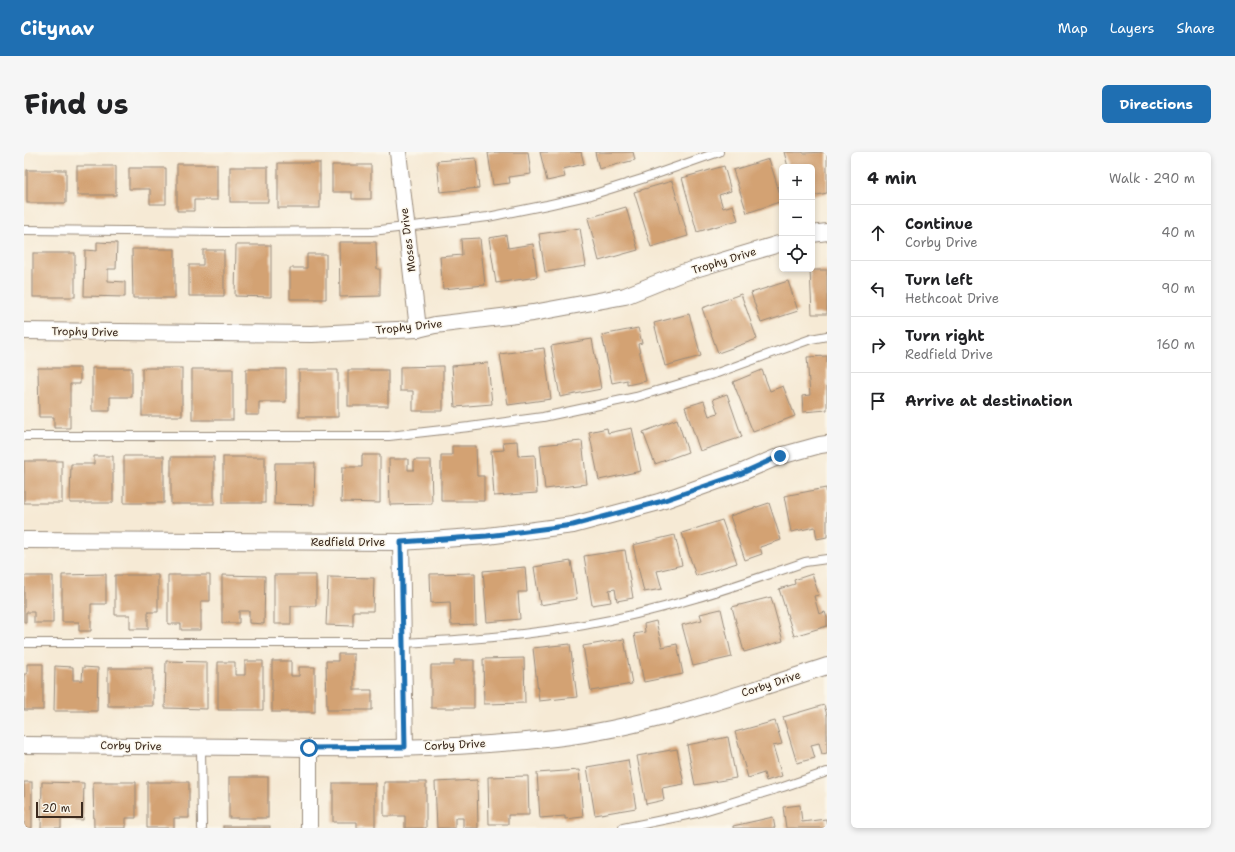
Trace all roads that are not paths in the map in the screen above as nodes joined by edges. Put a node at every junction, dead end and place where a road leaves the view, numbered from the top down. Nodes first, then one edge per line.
1 (398, 152) edge
2 (719, 152) edge
3 (406, 226) junction
4 (24, 230) edge
5 (827, 232) edge
6 (815, 234) edge
7 (779, 244) edge
8 (418, 329) junction
9 (24, 331) edge
10 (827, 336) edge
11 (24, 436) edge
12 (827, 444) edge
13 (24, 540) edge
14 (401, 542) junction
15 (827, 559) edge
16 (24, 643) edge
17 (403, 643) junction
18 (827, 666) edge
19 (24, 745) edge
20 (201, 747) junction
21 (405, 747) junction
22 (309, 748) junction
23 (827, 772) edge
24 (202, 828) edge
25 (309, 828) edge
26 (623, 828) edge

1 - 3 street, Moses Drive
2 - 3 lane
3 - 4 lane
3 - 8 street, Moses Drive
5 - 6 street
7 - 8 street, Trophy Drive
8 - 9 street, Trophy Drive
10 - 11 lane
12 - 14 street, Redfield Drive
13 - 14 street, Redfield Drive
14 - 17 street
15 - 17 lane
16 - 17 lane
17 - 21 street
18 - 21 street, Corby Drive
19 - 20 street, Corby Drive
20 - 22 street, Corby Drive
20 - 24 lane
21 - 22 street, Corby Drive
22 - 25 street
23 - 26 lane

